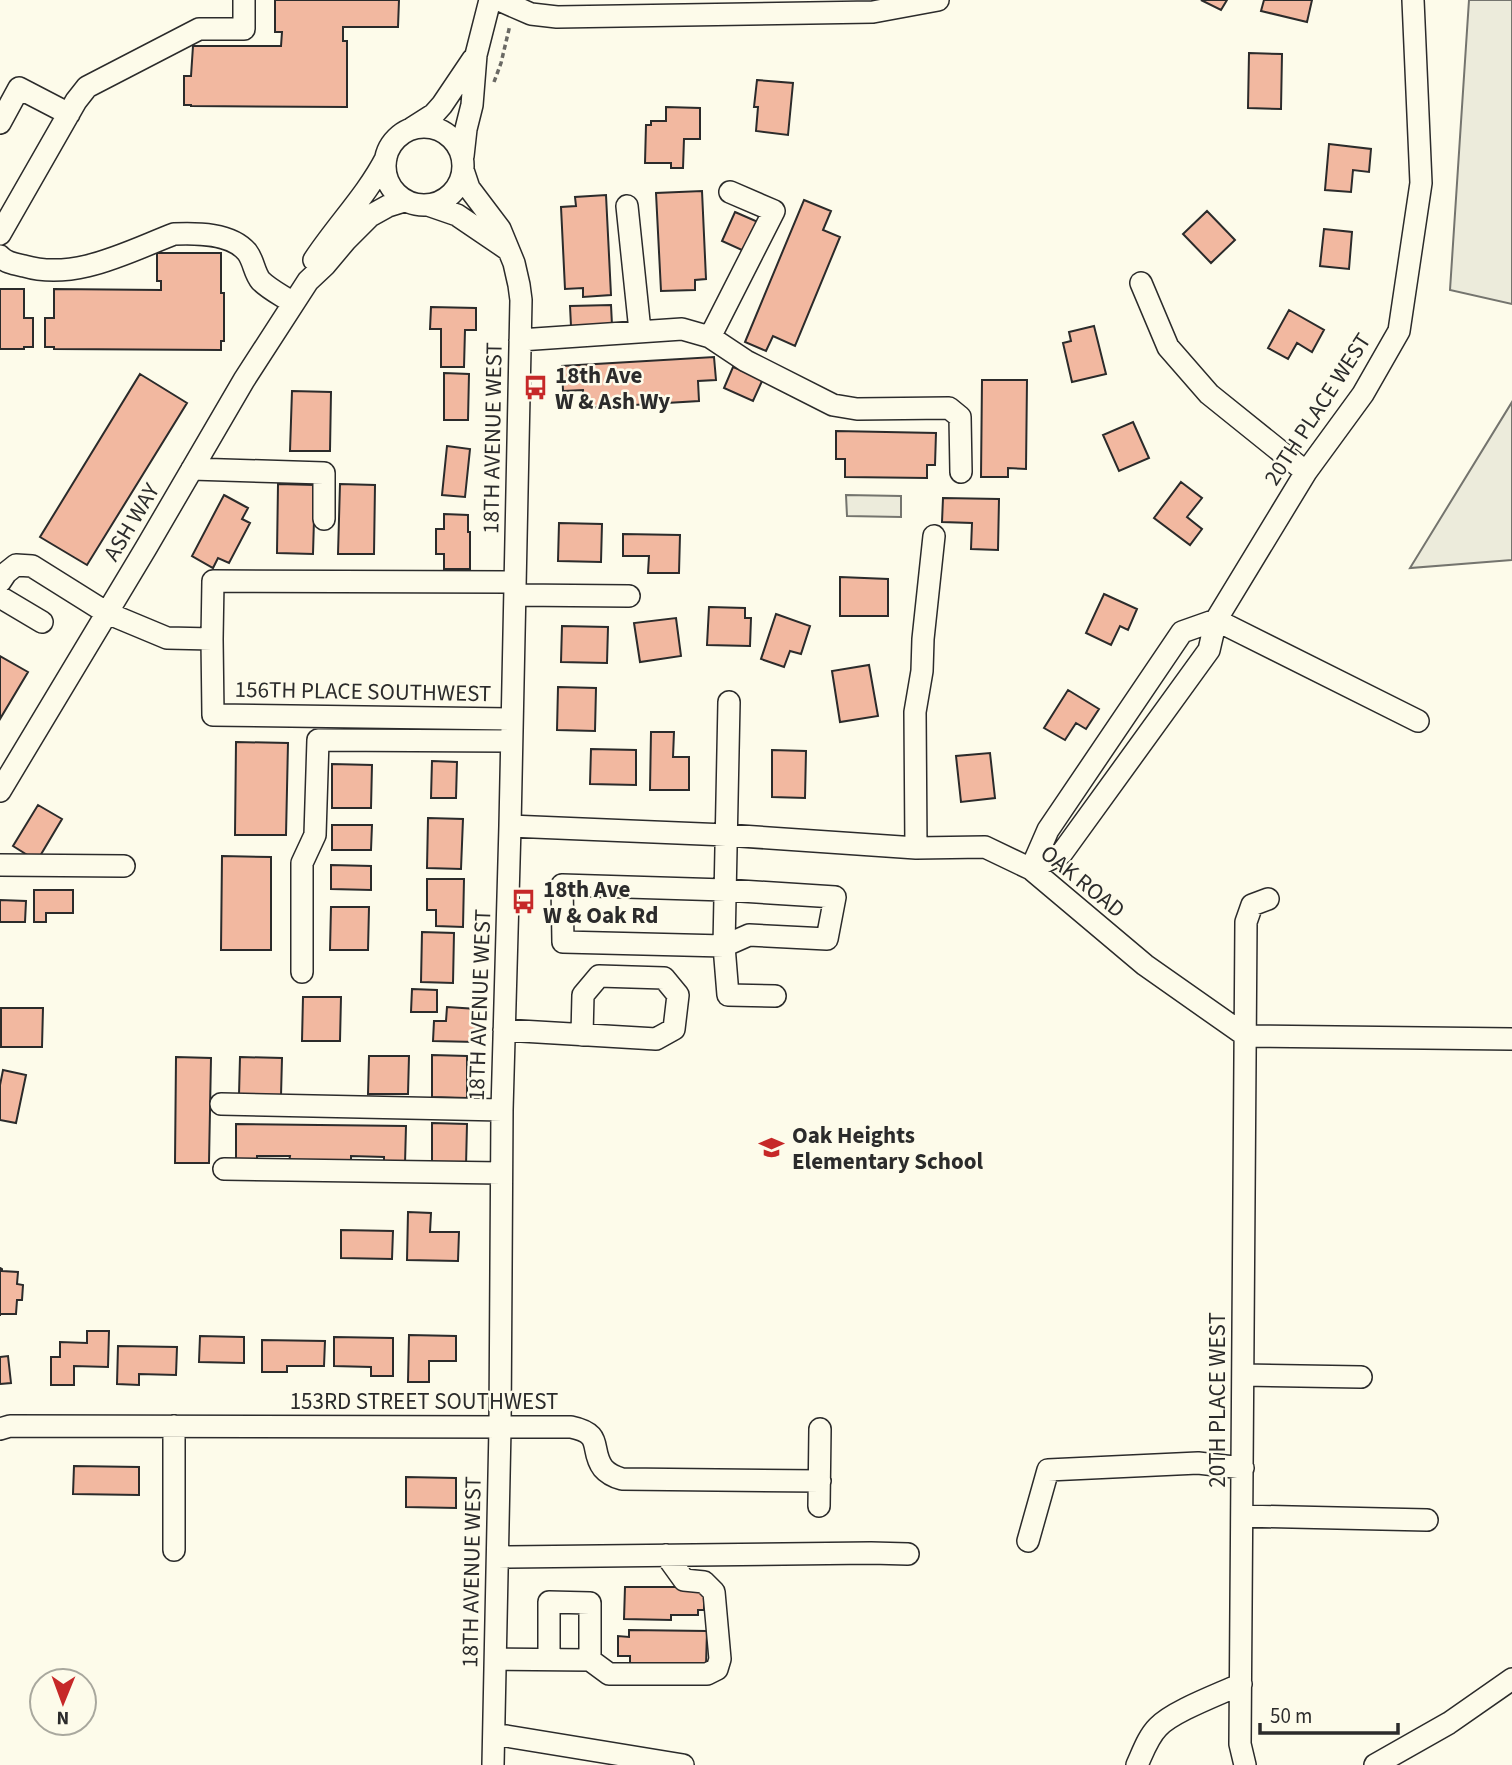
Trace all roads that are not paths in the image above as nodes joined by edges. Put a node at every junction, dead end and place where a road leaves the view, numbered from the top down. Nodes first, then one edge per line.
1 (244, 0) edge
2 (490, 0) edge
3 (499, 0) edge
4 (938, 0) edge
5 (1413, 0) edge
6 (476, 55) junction
7 (69, 114) junction
8 (0, 123) edge
9 (411, 129) junction
10 (387, 156) junction
11 (463, 164) junction
12 (730, 192) dead end
13 (404, 201) junction
14 (428, 205) junction
15 (627, 206) dead end
16 (0, 234) edge
17 (507, 249) junction
18 (0, 256) edge
19 (308, 281) junction
20 (1141, 283) dead end
21 (293, 303) junction
22 (640, 331) junction
23 (710, 337) junction
24 (520, 340) junction
25 (192, 470) junction
26 (961, 472) dead end
27 (1306, 472) junction
28 (324, 519) dead end
29 (934, 536) dead end
30 (0, 582) edge
31 (515, 589) junction
32 (629, 596) dead end
33 (0, 597) edge
34 (107, 614) junction
35 (1216, 620) junction
36 (42, 622) dead end
37 (212, 639) junction
38 (729, 702) dead end
39 (512, 719) junction
40 (1418, 721) dead end
41 (511, 741) junction
42 (0, 791) edge
43 (510, 826) junction
44 (726, 835) junction
45 (916, 848) junction
46 (0, 865) edge
47 (124, 866) dead end
48 (1031, 869) junction
49 (725, 890) junction
50 (1268, 899) dead end
51 (624, 943) junction
52 (724, 946) junction
53 (302, 972) dead end
54 (623, 977) junction
55 (775, 996) dead end
56 (504, 1030) junction
57 (582, 1035) junction
58 (1246, 1036) junction
59 (1512, 1039) edge
60 (220, 1104) dead end
61 (502, 1110) junction
62 (224, 1169) dead end
63 (501, 1174) junction
64 (1243, 1375) junction
65 (1361, 1377) dead end
66 (174, 1426) junction
67 (500, 1428) junction
68 (0, 1429) edge
69 (820, 1429) dead end
70 (1242, 1468) junction
71 (820, 1481) junction
72 (819, 1506) dead end
73 (1242, 1516) junction
74 (1427, 1520) dead end
75 (1028, 1541) dead end
76 (174, 1550) dead end
77 (908, 1554) dead end
78 (666, 1555) junction
79 (498, 1557) junction
80 (496, 1659) junction
81 (549, 1659) junction
82 (590, 1660) junction
83 (1512, 1679) edge
84 (1241, 1684) junction
85 (494, 1734) junction
86 (493, 1765) edge
87 (683, 1765) edge
88 (1137, 1765) edge
89 (1245, 1765) edge
90 (1375, 1765) edge

1 - 7 street
2 - 6 street
3 - 4 street
5 - 27 street, 20TH PLACE WEST
6 - 9 street
6 - 11 street
7 - 8 street
7 - 16 street
9 - 10 street
9 - 11 street
10 - 13 street
10 - 19 street, ASH WAY
11 - 14 street
11 - 17 street, 18TH AVENUE WEST
12 - 23 street
13 - 14 street
13 - 19 street, ASH WAY
14 - 17 street
15 - 22 street
17 - 24 street, 18TH AVENUE WEST
18 - 21 street
19 - 21 street, ASH WAY
20 - 27 street
21 - 25 street, ASH WAY
22 - 23 street
22 - 24 street
23 - 26 street
24 - 31 street, 18TH AVENUE WEST
25 - 28 street
25 - 34 street, ASH WAY
27 - 35 street, 20TH PLACE WEST
29 - 45 street
30 - 34 street
31 - 32 street
31 - 37 street
31 - 39 street, 18TH AVENUE WEST
33 - 36 street
34 - 37 street
34 - 42 street, ASH WAY
35 - 40 street
35 - 48 street, 20TH PLACE WEST
35 - 48 street
37 - 39 street, 156TH PLACE SOUTHWEST
38 - 44 street
39 - 41 street, 18TH AVENUE WEST
41 - 43 street, 18TH AVENUE WEST
41 - 53 street
43 - 44 street, OAK ROAD
43 - 56 street, 18TH AVENUE WEST
44 - 45 street, OAK ROAD
44 - 49 street
45 - 48 street, OAK ROAD
46 - 47 street
48 - 58 street, OAK ROAD
49 - 51 street
49 - 52 street
49 - 52 street
50 - 58 street, 20TH PLACE WEST
51 - 52 street
51 - 54 street
52 - 55 street
54 - 57 street
54 - 57 street
56 - 57 street
56 - 61 street, 18TH AVENUE WEST
58 - 59 street
58 - 64 street, 20TH PLACE WEST
60 - 61 street
61 - 63 street, 18TH AVENUE WEST
62 - 63 street
63 - 67 street, 18TH AVENUE WEST
64 - 65 street
64 - 70 street, 20TH PLACE WEST
66 - 67 street, 153RD STREET SOUTHWEST
66 - 68 street, 153RD STREET SOUTHWEST
66 - 76 street
67 - 71 street, 153RD STREET SOUTHWEST
67 - 79 street, 18TH AVENUE WEST
69 - 71 street
70 - 73 street, 20TH PLACE WEST
70 - 75 street
71 - 72 street
73 - 74 street
73 - 84 street, 20TH PLACE WEST
77 - 78 street
78 - 79 street
78 - 82 street
79 - 80 street, 18TH AVENUE WEST
80 - 81 street
80 - 85 street, 18TH AVENUE WEST
81 - 82 street
81 - 82 street
83 - 90 street
84 - 88 street
84 - 89 street, 20TH PLACE WEST
85 - 86 street, 18TH AVENUE WEST
85 - 87 street

